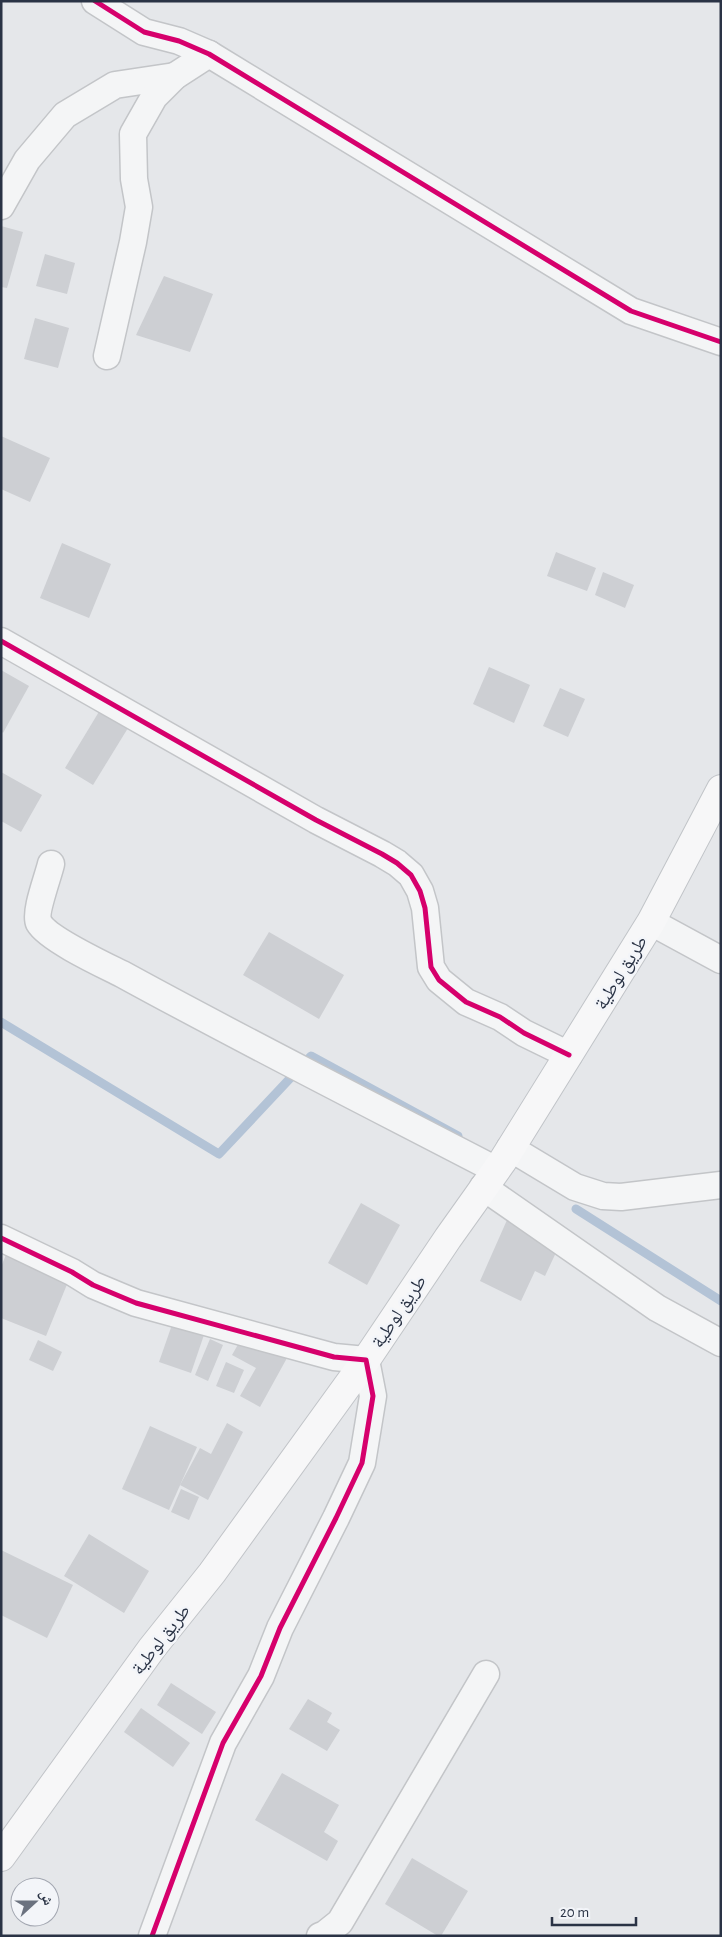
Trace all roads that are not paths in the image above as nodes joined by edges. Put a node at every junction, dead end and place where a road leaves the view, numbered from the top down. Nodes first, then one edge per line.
1 (95, 1) edge
2 (209, 54) junction
3 (175, 76) junction
4 (1, 206) edge
5 (721, 342) edge
6 (107, 356) dead end
7 (1, 641) edge
8 (717, 804) edge
9 (51, 864) dead end
10 (651, 922) junction
11 (721, 960) edge
12 (569, 1056) junction
13 (496, 1168) junction
14 (721, 1185) edge
15 (1, 1238) edge
16 (721, 1343) edge
17 (366, 1360) junction
18 (486, 1674) dead end
19 (1, 1857) edge
20 (152, 1936) edge
21 (320, 1936) edge

1 - 2 street
2 - 3 street
2 - 5 street
3 - 4 street
3 - 6 street
7 - 12 street
8 - 10 main road, طريق لوطية
9 - 13 street
10 - 11 street
10 - 12 main road, طريق لوطية
12 - 13 main road, طريق لوطية
13 - 14 street
13 - 16 street
13 - 17 main road, طريق لوطية
15 - 17 street
17 - 19 main road, طريق لوطية
17 - 20 street
18 - 21 street

